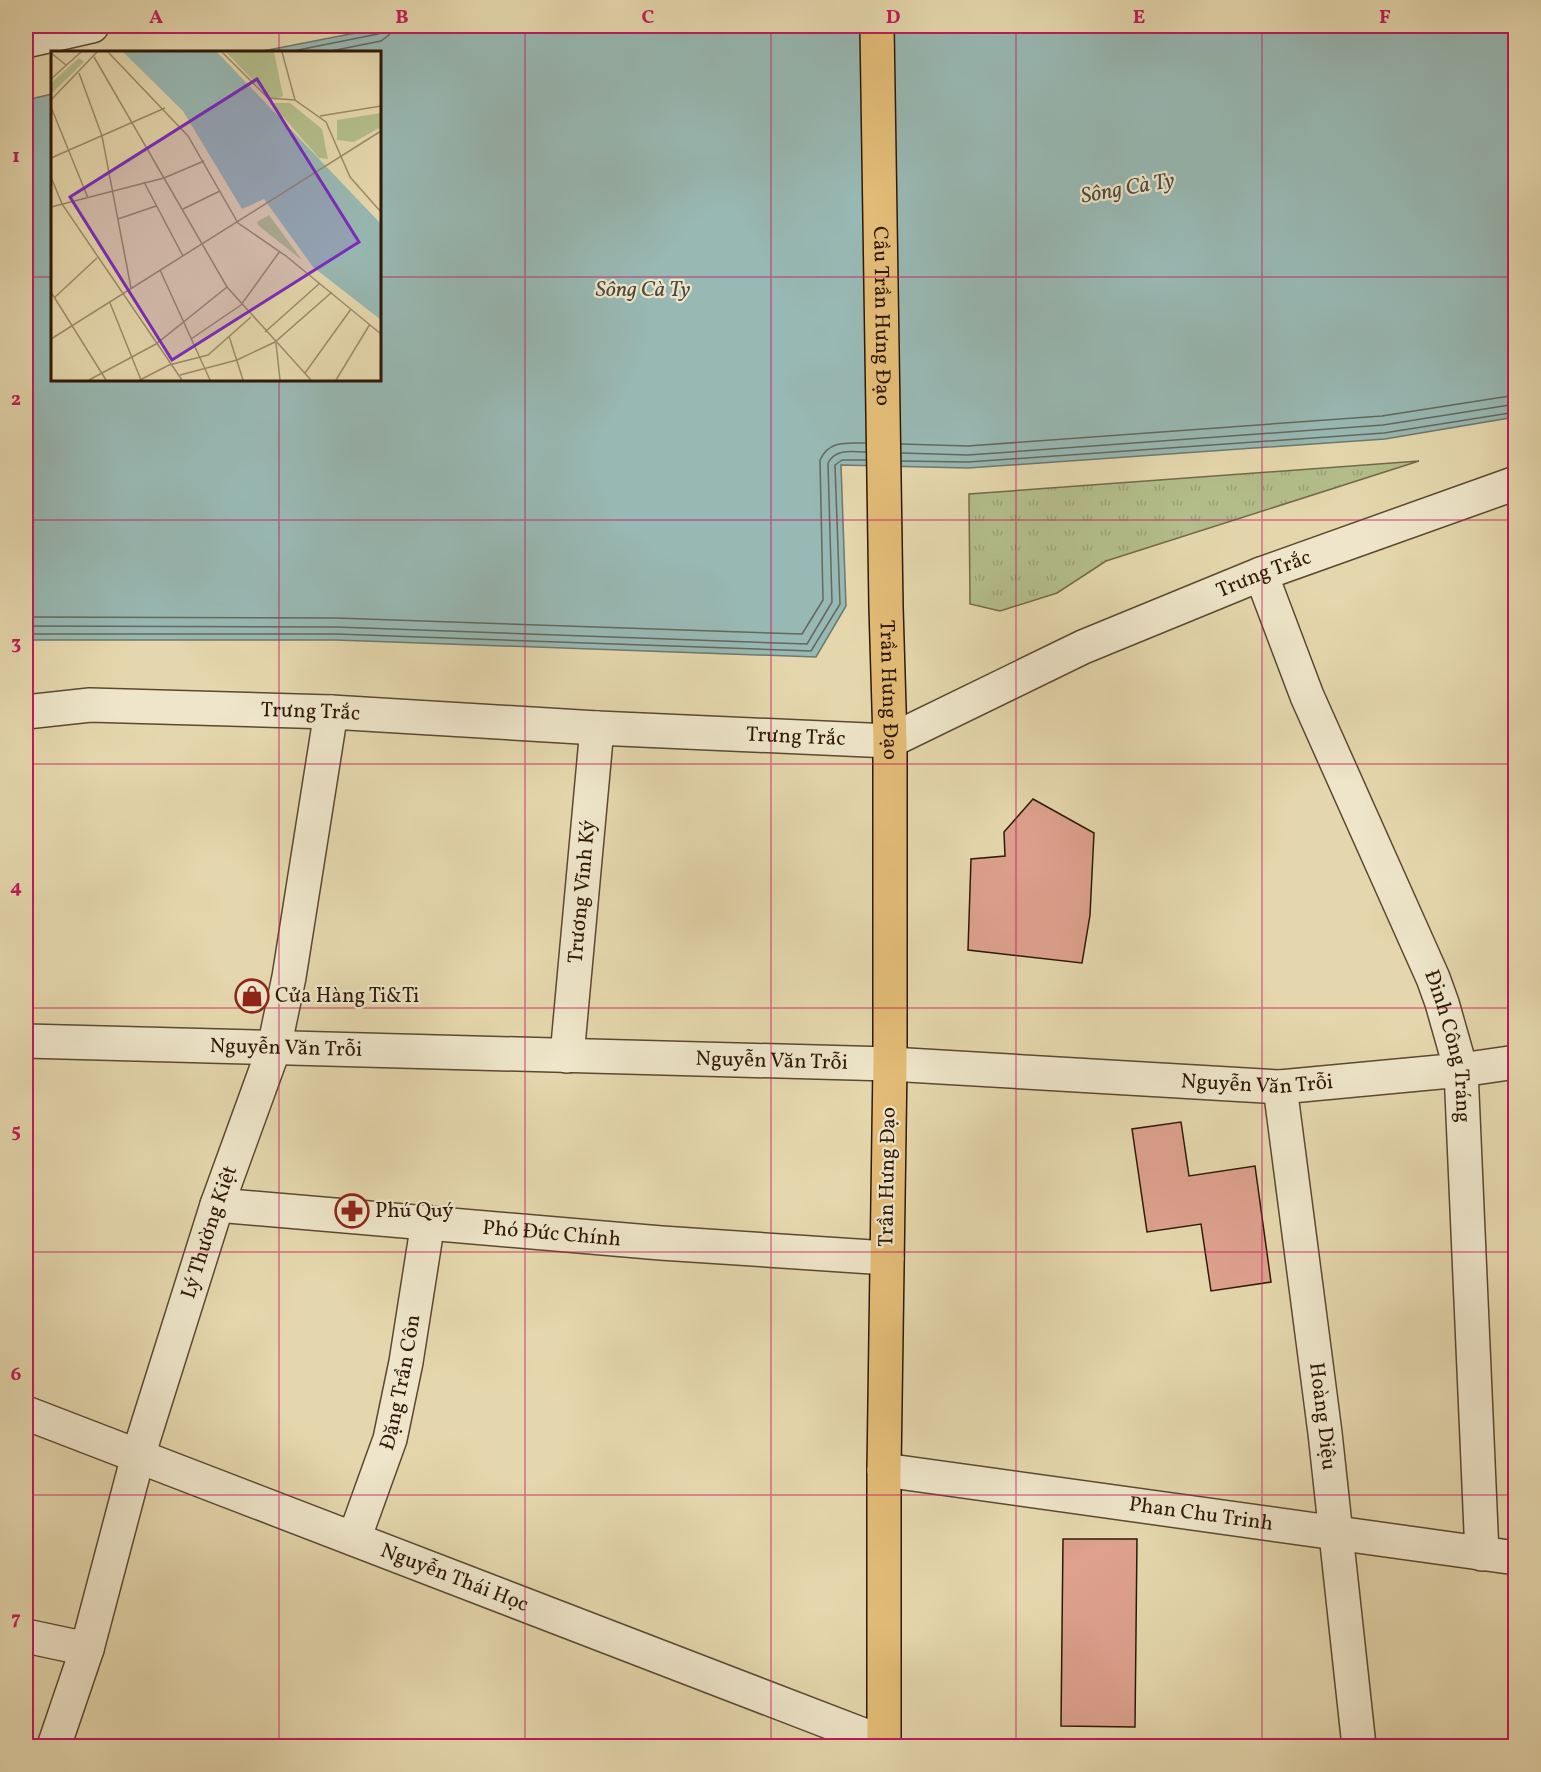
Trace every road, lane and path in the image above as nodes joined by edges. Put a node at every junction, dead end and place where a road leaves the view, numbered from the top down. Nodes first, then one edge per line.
1 (92, 26) edge
2 (877, 26) edge
3 (26, 40) edge
4 (1515, 483) edge
5 (1261, 574) junction
6 (886, 607) joint
7 (26, 712) edge
8 (331, 712) junction
9 (597, 728) junction
10 (890, 741) junction
11 (26, 1041) edge
12 (274, 1048) junction
13 (567, 1056) junction
14 (1515, 1062) edge
15 (890, 1064) junction
16 (1461, 1070) junction
17 (1280, 1087) junction
18 (218, 1205) junction
19 (428, 1222) junction
20 (886, 1258) junction
21 (26, 1413) edge
22 (138, 1456) junction
23 (884, 1470) junction
24 (1336, 1533) junction
25 (354, 1539) junction
26 (1482, 1554) junction
27 (1515, 1558) edge
28 (26, 1636) edge
29 (87, 1649) junction
30 (884, 1745) edge
31 (54, 1746) edge
32 (1359, 1746) edge

1 - 3 street
2 - 6 main road, Cầu Trần Hưng Đạo
4 - 5 street, Trưng Trắc
5 - 10 street, Trưng Trắc
5 - 16 street, Đinh Công Tráng
6 - 10 main road, Trần Hưng Đạo
7 - 8 street, Trưng Trắc
8 - 9 street, Trưng Trắc
8 - 12 street, Lý Thường Kiệt
9 - 10 street, Trưng Trắc
9 - 13 street, Trương Vĩnh Ký
10 - 15 main road, Trần Hưng Đạo
11 - 12 street, Nguyễn Văn Trỗi
12 - 13 street, Nguyễn Văn Trỗi
12 - 18 street, Lý Thường Kiệt
13 - 15 street, Nguyễn Văn Trỗi
14 - 16 street, Nguyễn Văn Trỗi
15 - 17 street, Nguyễn Văn Trỗi
15 - 20 main road, Trần Hưng Đạo
16 - 17 street, Nguyễn Văn Trỗi
16 - 26 street, Đinh Công Tráng
17 - 24 street, Hoàng Diệu
18 - 19 street, Phó Đức Chính
18 - 22 street, Lý Thường Kiệt
19 - 20 street, Phó Đức Chính
19 - 25 street, Đặng Trần Côn
20 - 23 main road, Trần Hưng Đạo
21 - 22 street, Nguyễn Thái Học
22 - 25 street, Nguyễn Thái Học
22 - 29 street, Lý Thường Kiệt
23 - 24 street, Phan Chu Trinh
23 - 30 main road, Trần Hưng Đạo
24 - 26 street, Phan Chu Trinh
24 - 32 street, Hoàng Diệu
25 - 30 street, Nguyễn Thái Học
26 - 27 street, Phan Chu Trinh
28 - 29 street
29 - 31 street, Lý Thường Kiệt

